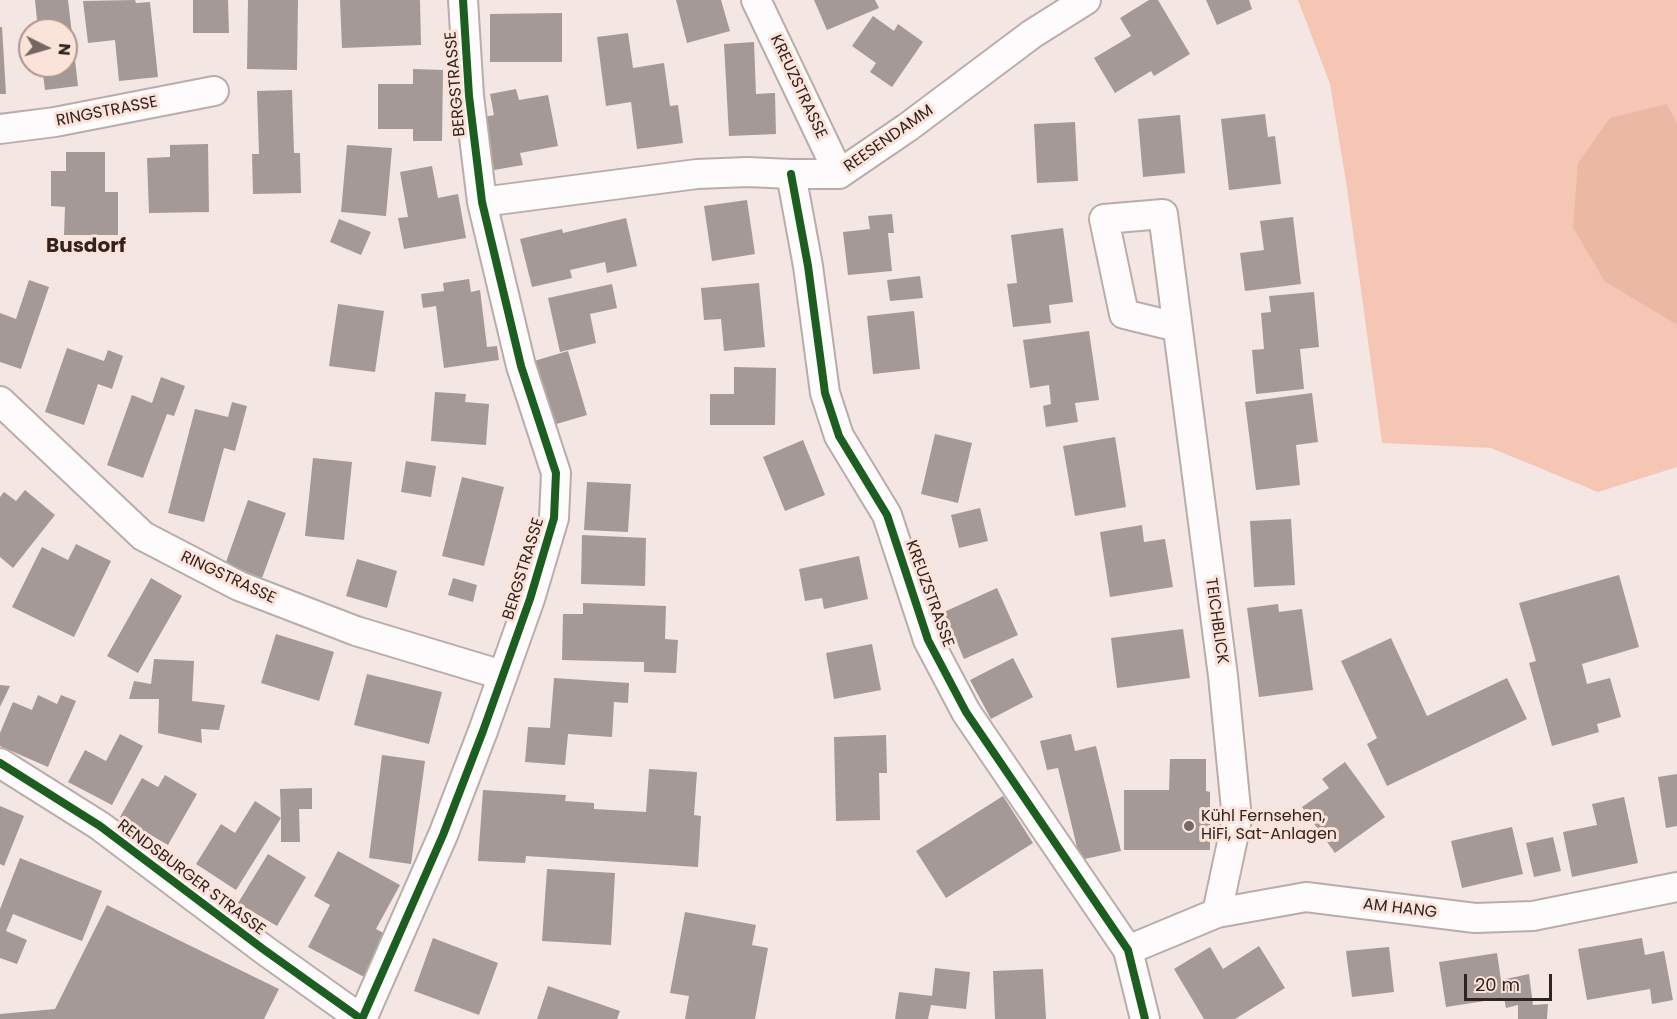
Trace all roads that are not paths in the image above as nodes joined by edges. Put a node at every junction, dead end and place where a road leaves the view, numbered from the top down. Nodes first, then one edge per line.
1 (463, 0) edge
2 (756, 0) edge
3 (1086, 0) edge
4 (214, 91) dead end
5 (0, 129) edge
6 (790, 174) junction
7 (839, 174) junction
8 (482, 202) junction
9 (1177, 327) dead end
10 (0, 401) edge
11 (502, 675) junction
12 (0, 763) edge
13 (1677, 887) edge
14 (1217, 913) junction
15 (1128, 950) junction
16 (361, 1019) edge
17 (1145, 1019) edge

1 - 8 street, BERGSTRASSE
2 - 7 street, KREUZSTRASSE
3 - 7 street, REESENDAMM
4 - 5 street, RINGSTRASSE
6 - 7 street, REESENDAMM
6 - 8 street, REESENDAMM
6 - 15 street, KREUZSTRASSE
8 - 11 street, BERGSTRASSE
9 - 14 street, TEICHBLICK
10 - 11 street, RINGSTRASSE
11 - 16 street, BERGSTRASSE
12 - 16 street, RENDSBURGER STRASSE
13 - 14 street, AM HANG
14 - 15 street, AM HANG
15 - 17 street, KREUZSTRASSE

